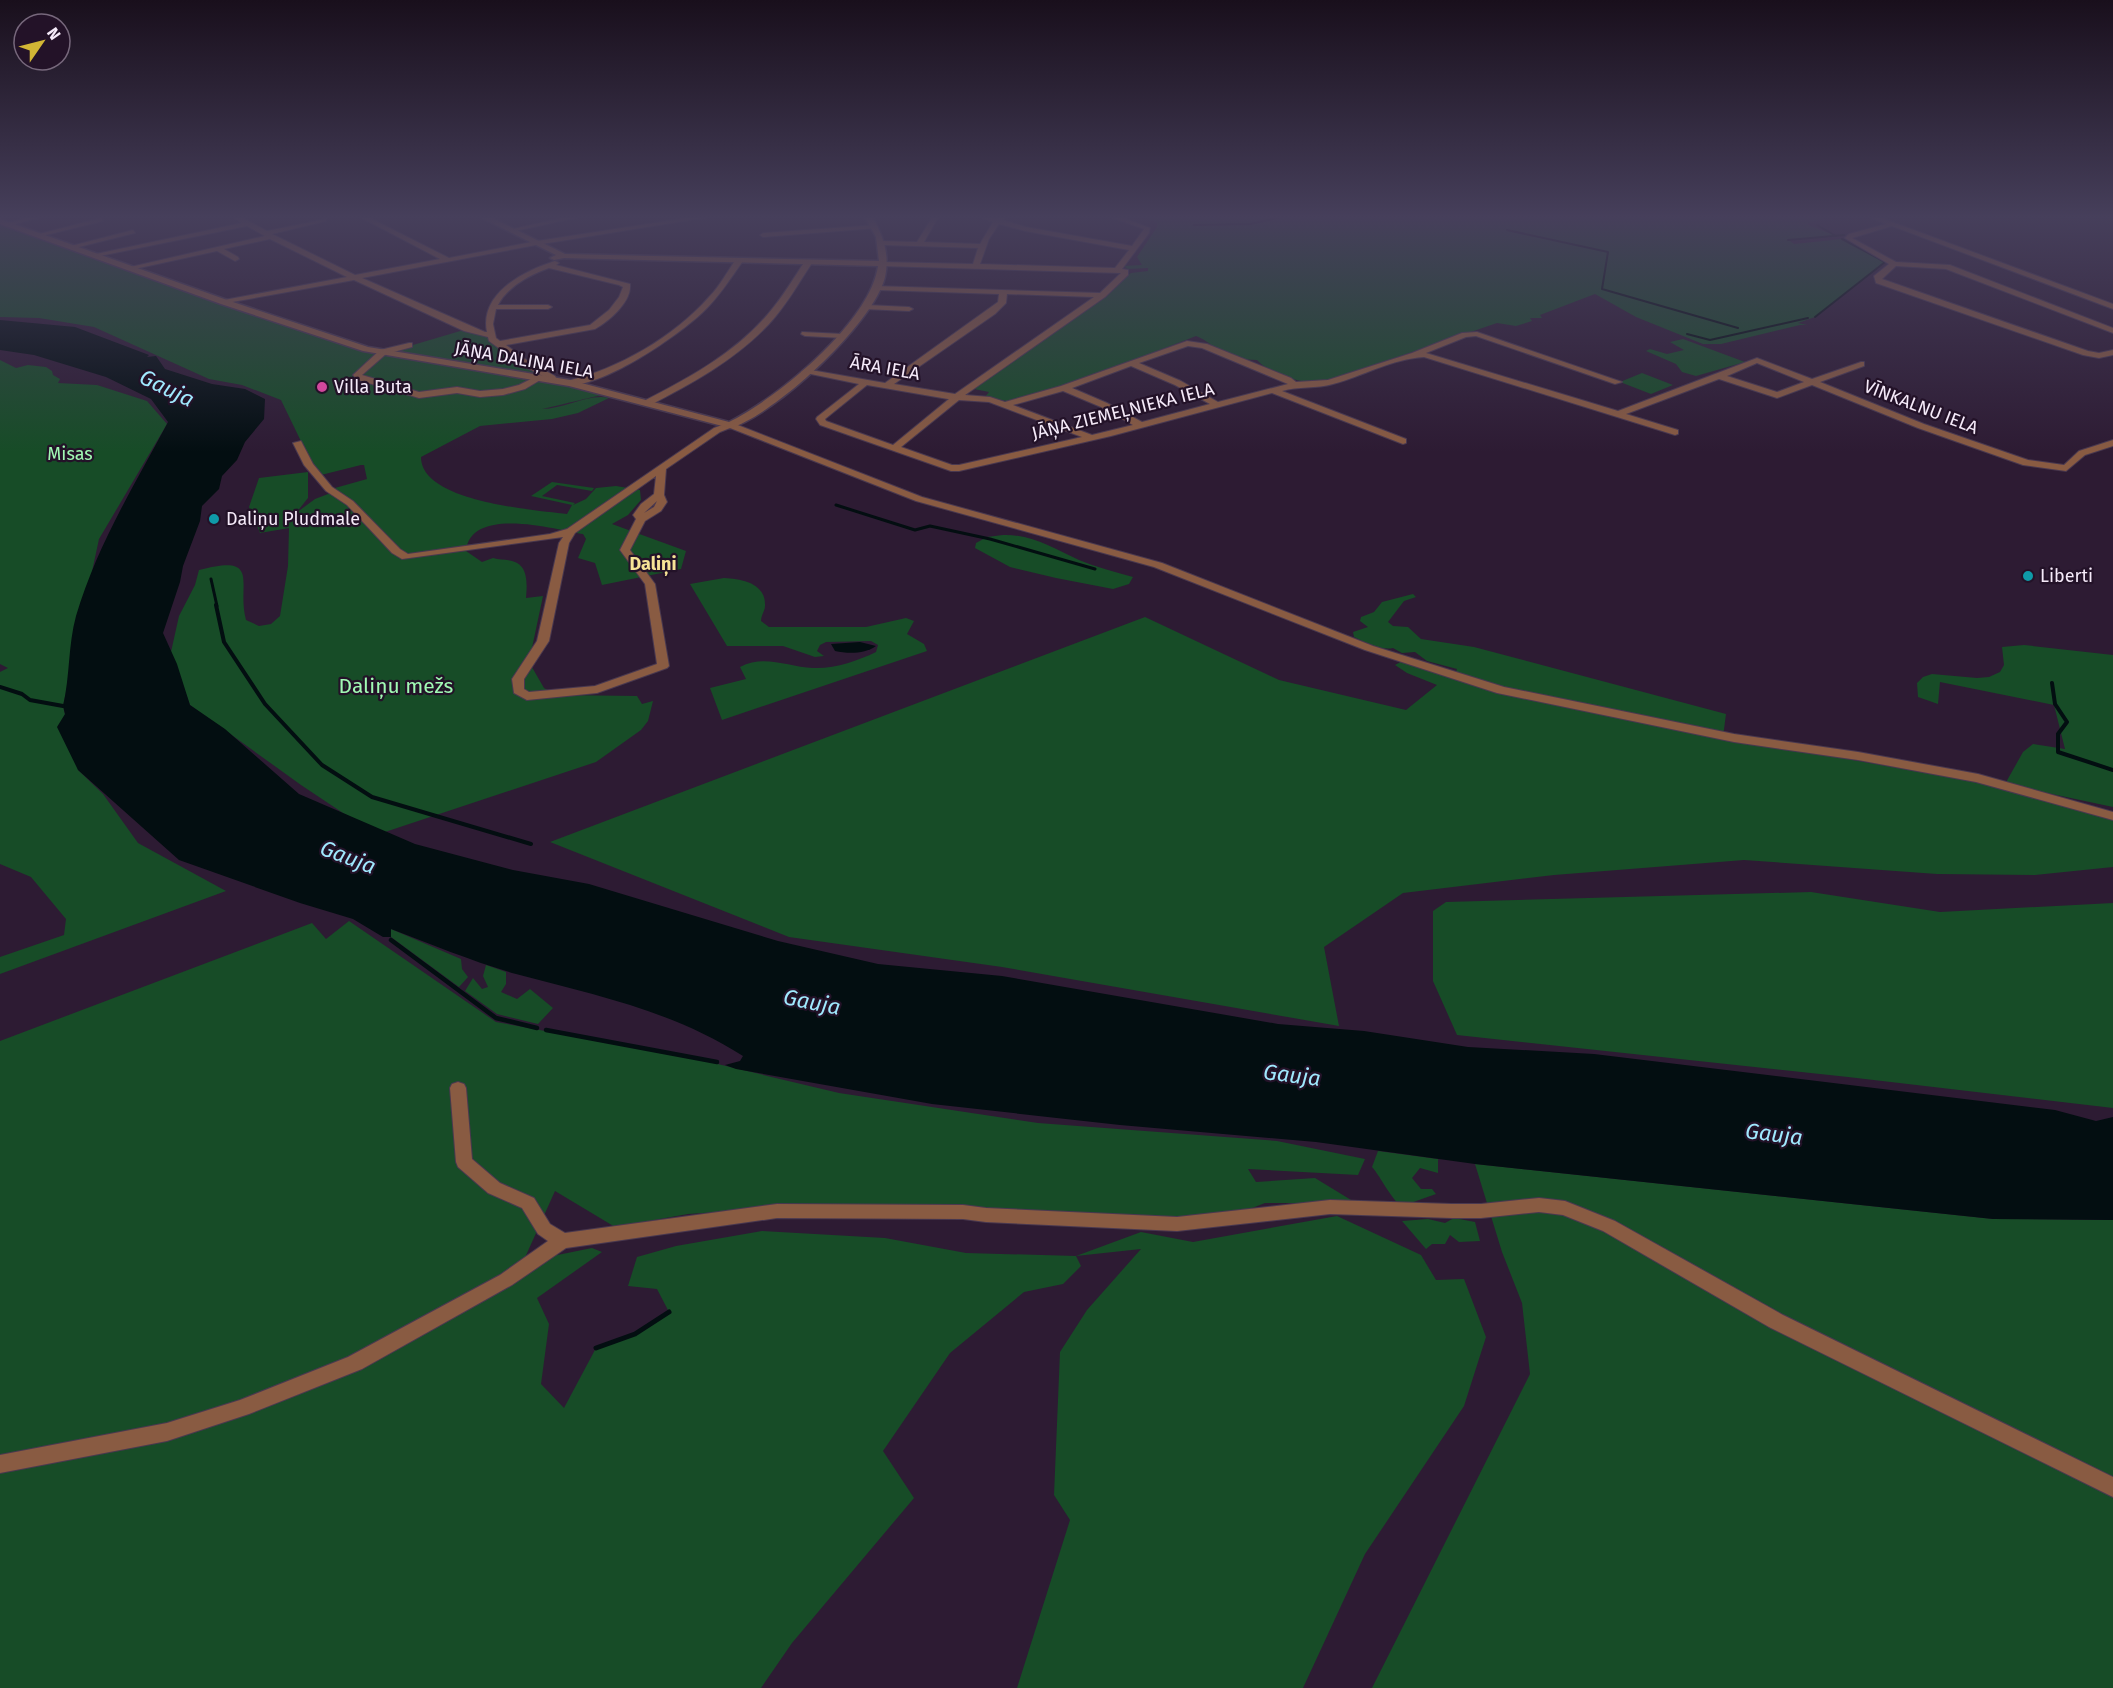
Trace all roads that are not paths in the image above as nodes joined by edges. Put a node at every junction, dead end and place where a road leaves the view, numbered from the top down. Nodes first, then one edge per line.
1 (204, 295) edge
2 (262, 295) edge
3 (393, 295) edge
4 (500, 295) edge
5 (623, 295) edge
6 (715, 295) edge
7 (788, 295) edge
8 (874, 295) edge
9 (1003, 295) edge
10 (1096, 295) edge
11 (1102, 295) joint
12 (1919, 295) edge
13 (2019, 295) edge
14 (2081, 295) edge
15 (224, 302) junction
16 (491, 307) junction
17 (548, 307) dead end
18 (867, 307) junction
19 (2113, 307) edge
20 (909, 309) dead end
21 (489, 322) junction
22 (465, 328) junction
23 (2113, 331) edge
24 (490, 334) junction
25 (805, 334) dead end
26 (843, 336) junction
27 (499, 344) junction
28 (409, 345) dead end
29 (2113, 351) edge
30 (383, 352) junction
31 (1417, 355) junction
32 (1133, 364) junction
33 (1862, 364) dead end
34 (805, 372) junction
35 (1719, 376) junction
36 (538, 379) junction
37 (556, 381) junction
38 (866, 382) junction
39 (1618, 382) dead end
40 (570, 383) junction
41 (1812, 383) junction
42 (887, 385) junction
43 (1294, 385) junction
44 (1064, 388) junction
45 (1274, 390) junction
46 (959, 396) junction
47 (1640, 401) dead end
48 (647, 403) junction
49 (1005, 405) junction
50 (1217, 405) junction
51 (1618, 412) junction
52 (730, 425) junction
53 (1140, 425) junction
54 (1675, 432) dead end
55 (1088, 436) junction
56 (1403, 441) dead end
57 (298, 443) dead end
58 (2113, 443) edge
59 (894, 448) junction
60 (662, 470) junction
61 (571, 531) junction
62 (2113, 816) edge
63 (458, 1088) dead end
64 (544, 1229) junction
65 (562, 1241) junction
66 (536, 1260) junction
67 (0, 1464) edge
68 (2113, 1487) edge

1 - 15 street, JĀŅA DALIŅA IELA
2 - 15 street
3 - 22 street
4 - 16 street
5 - 27 street
6 - 40 street
7 - 48 street
8 - 18 street
9 - 42 street
10 - 11 street
11 - 46 street
12 - 29 street
13 - 23 street
14 - 19 street
15 - 30 street, JĀŅA DALIŅA IELA
16 - 17 street
16 - 21 street
18 - 20 street
18 - 26 street
21 - 22 street
21 - 24 street
22 - 24 street
24 - 27 street
25 - 26 street
26 - 34 street
27 - 37 street
28 - 30 street
30 - 36 street, JĀŅA DALIŅA IELA
30 - 36 street
31 - 39 street
31 - 43 street, JĀŅA ZIEMEĻNIEKA IELA
31 - 51 street
32 - 43 street
32 - 44 street
32 - 50 street
33 - 41 street
34 - 38 street, ĀRA IELA
34 - 52 street
35 - 41 street
35 - 41 street, VĪNKALNU IELA
35 - 51 street, VĪNKALNU IELA
36 - 37 street, JĀŅA DALIŅA IELA
37 - 40 street, JĀŅA DALIŅA IELA
38 - 42 street, ĀRA IELA
38 - 59 street
40 - 48 street, JĀŅA DALIŅA IELA
41 - 58 street, VĪNKALNU IELA
42 - 46 street, ĀRA IELA
43 - 45 street, JĀŅA ZIEMEĻNIEKA IELA
44 - 49 street
44 - 53 street
45 - 50 street, JĀŅA ZIEMEĻNIEKA IELA
45 - 56 street
46 - 49 street, ĀRA IELA
46 - 59 street
47 - 51 street
48 - 52 street, JĀŅA DALIŅA IELA
49 - 55 street, ĀRA IELA
50 - 53 street, JĀŅA ZIEMEĻNIEKA IELA
51 - 54 street
52 - 60 street
52 - 62 street, JĀŅA DALIŅA IELA
53 - 55 street, JĀŅA ZIEMEĻNIEKA IELA
55 - 59 street, JĀŅA ZIEMEĻNIEKA IELA
57 - 61 street
60 - 61 street
60 - 61 street
63 - 64 street
64 - 65 street
64 - 66 street
65 - 66 street
65 - 68 street
66 - 67 street

